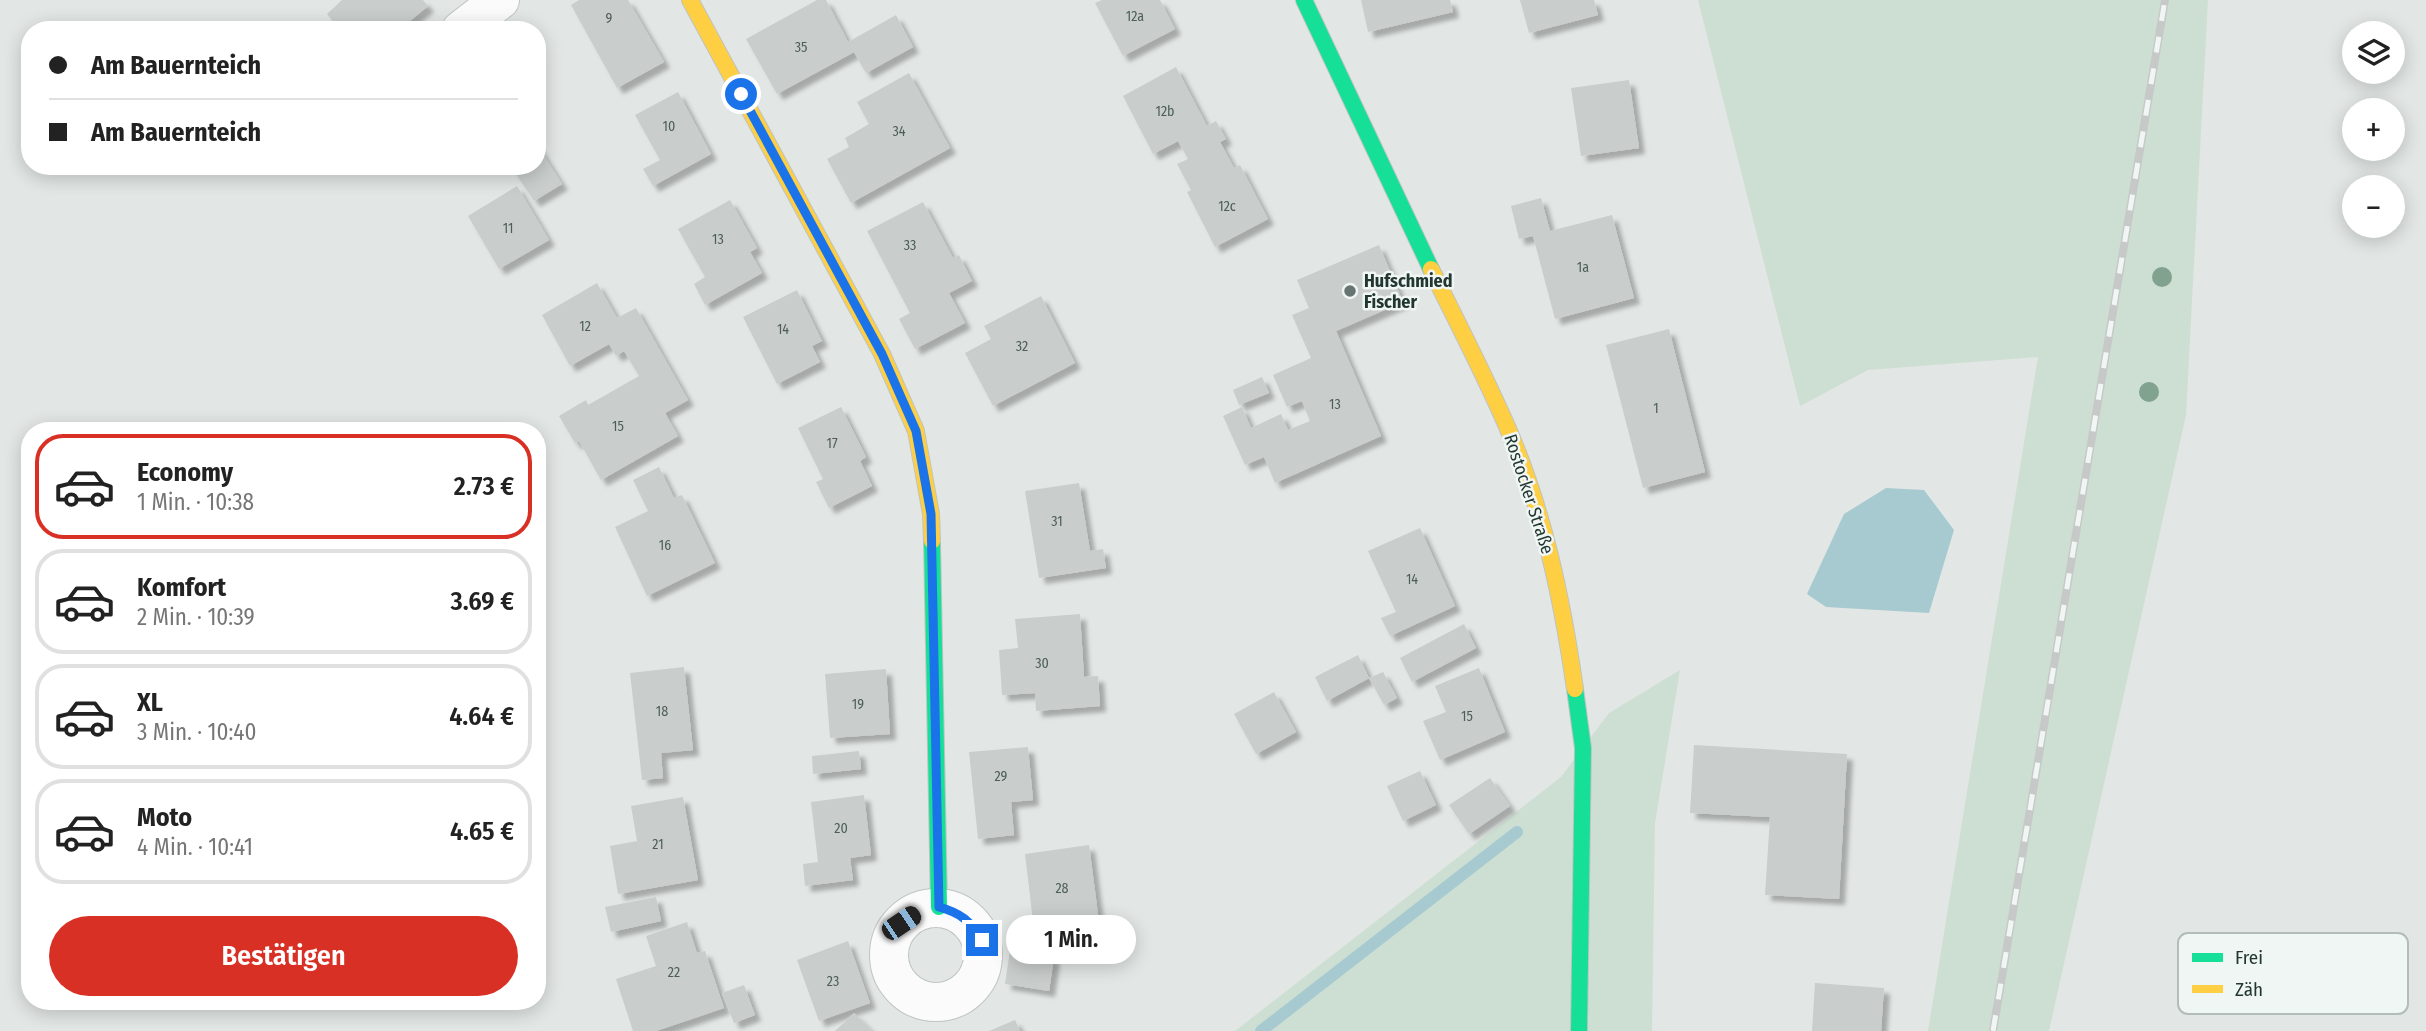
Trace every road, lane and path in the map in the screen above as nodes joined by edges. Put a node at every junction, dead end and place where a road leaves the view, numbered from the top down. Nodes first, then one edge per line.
1 (500, 0) edge
2 (690, 0) edge
3 (1304, 0) edge
4 (473, 21) edge
5 (939, 907) dead end
6 (1579, 1031) edge

1 - 4 street
2 - 5 street
3 - 6 street, Rostocker Straße

